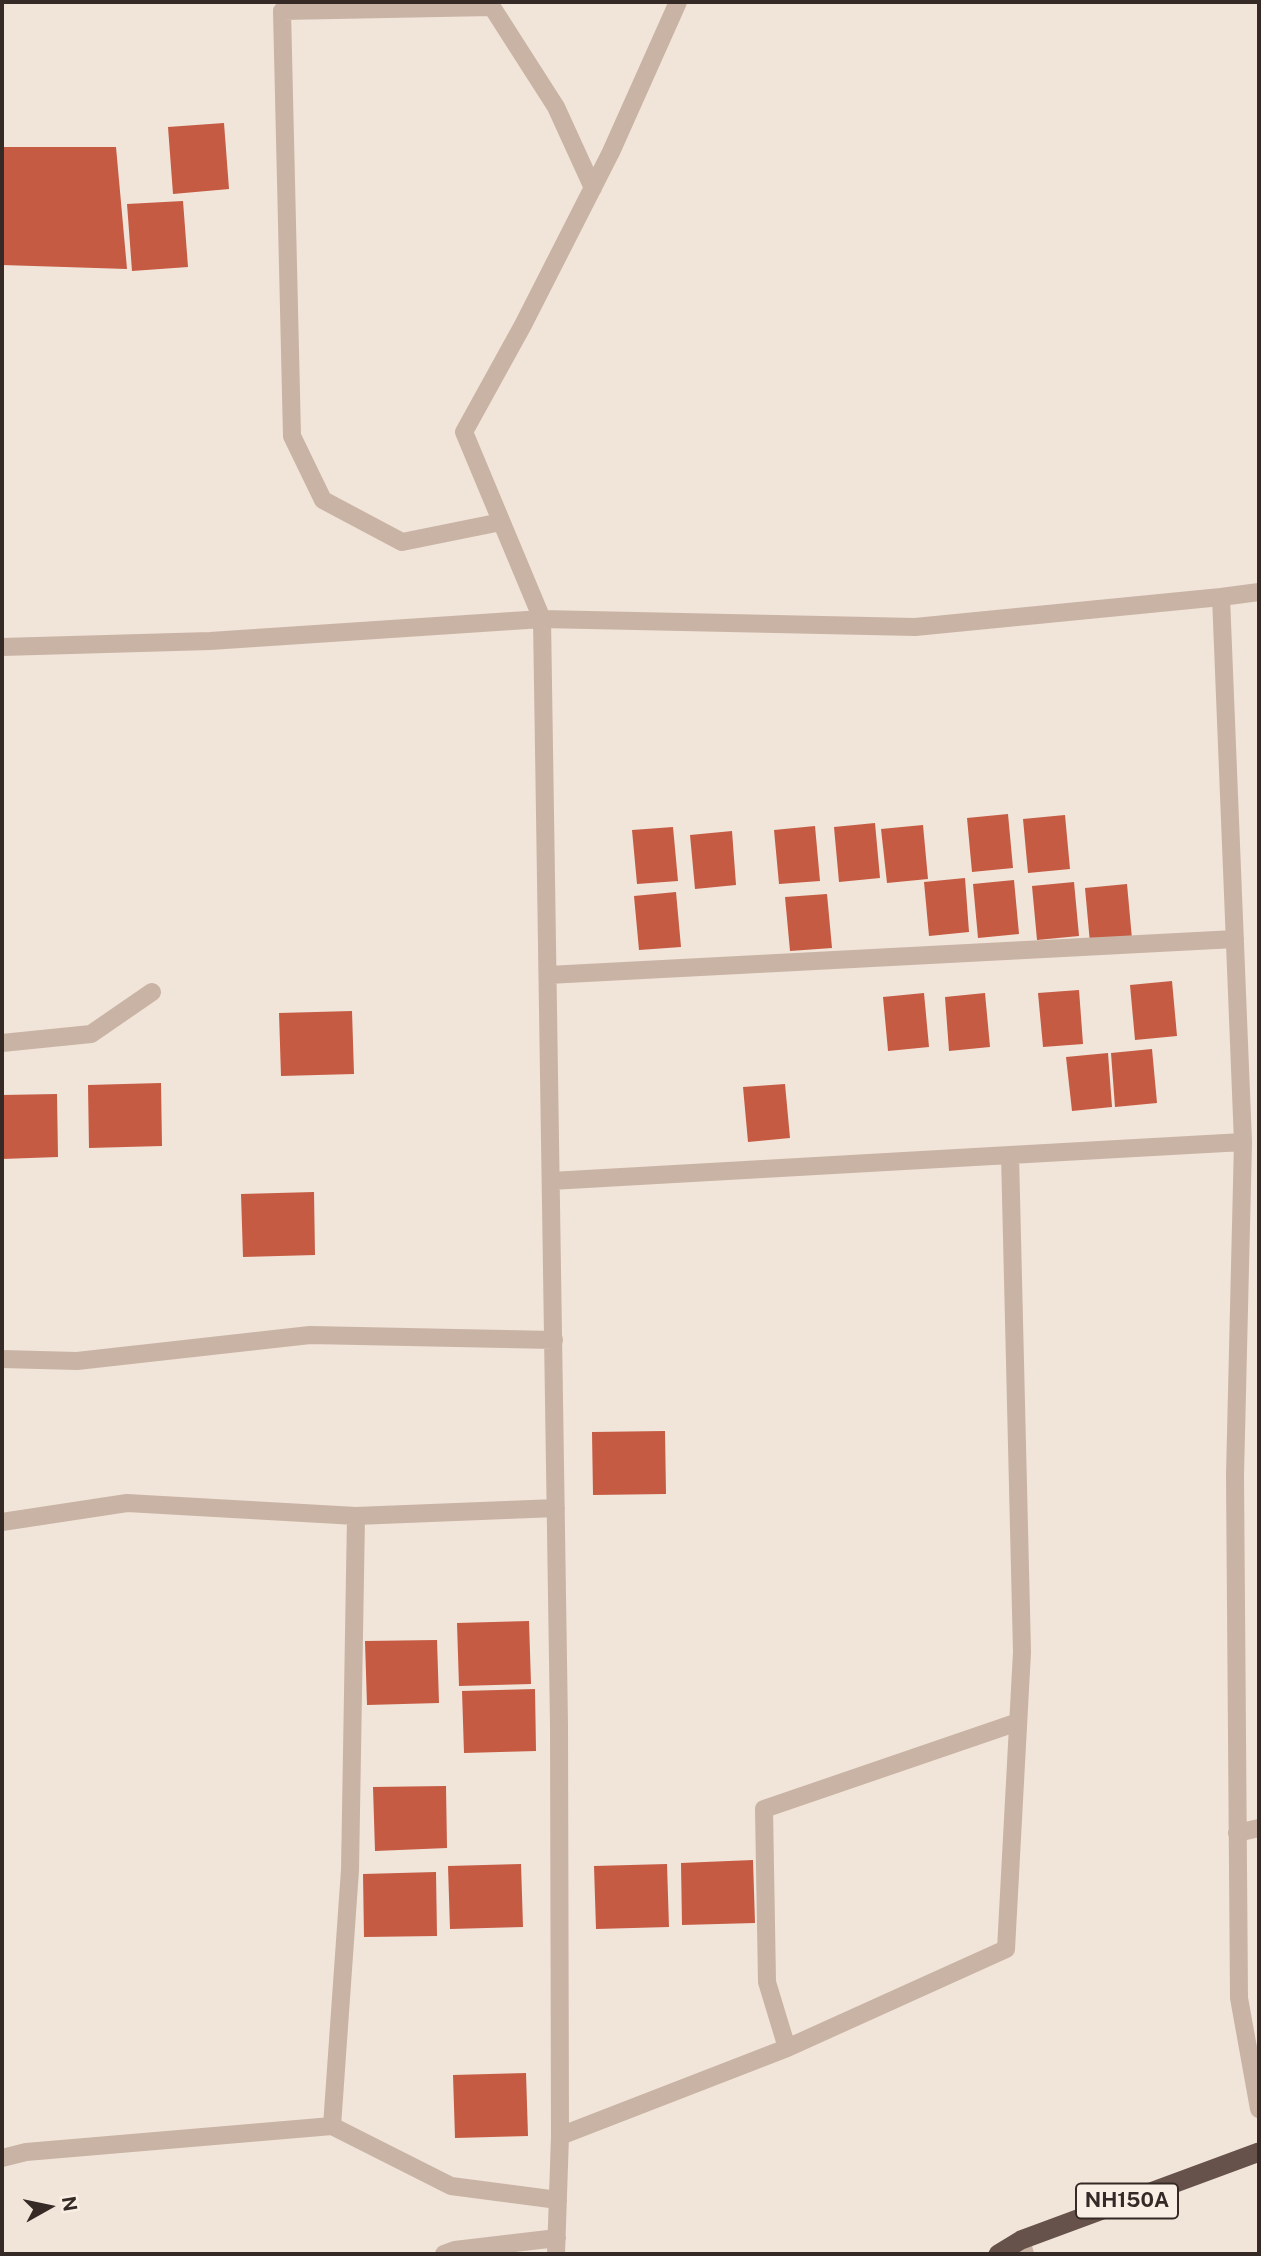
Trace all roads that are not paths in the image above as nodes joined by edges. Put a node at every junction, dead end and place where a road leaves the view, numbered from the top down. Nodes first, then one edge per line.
1 (678, 2) edge
2 (593, 188) junction
3 (501, 522) junction
4 (1259, 592) edge
5 (1221, 597) junction
6 (542, 619) junction
7 (2, 647) edge
8 (1235, 939) junction
9 (548, 975) junction
10 (152, 992) dead end
11 (2, 1043) edge
12 (1243, 1142) junction
13 (1010, 1155) junction
14 (551, 1181) junction
15 (554, 1340) junction
16 (2, 1359) edge
17 (556, 1508) junction
18 (356, 1516) junction
19 (2, 1522) edge
20 (1018, 1722) junction
21 (1259, 1828) edge
22 (1237, 1833) junction
23 (787, 2048) junction
24 (1259, 2109) edge
25 (332, 2126) junction
26 (560, 2136) junction
27 (1259, 2152) edge
28 (2, 2158) edge
29 (558, 2200) junction
30 (557, 2246) edge
31 (1023, 2247) edge
32 (444, 2254) edge
33 (998, 2254) edge

1 - 2 street
2 - 3 street
2 - 3 street
3 - 6 street
4 - 5 street
5 - 6 street
5 - 8 street
6 - 7 street
6 - 9 street
8 - 9 street
8 - 12 street
9 - 14 street
10 - 11 street
12 - 13 street
12 - 22 street
13 - 14 street
13 - 20 street
14 - 15 street
15 - 16 street
15 - 17 street
17 - 18 street
17 - 26 street
18 - 19 street
18 - 25 street
20 - 23 street
20 - 23 street
21 - 22 street
22 - 24 street
23 - 26 street
25 - 28 street
25 - 29 street
26 - 29 street
27 - 31 highway, NH150A
29 - 30 street
30 - 32 street
31 - 33 highway, NH150A

